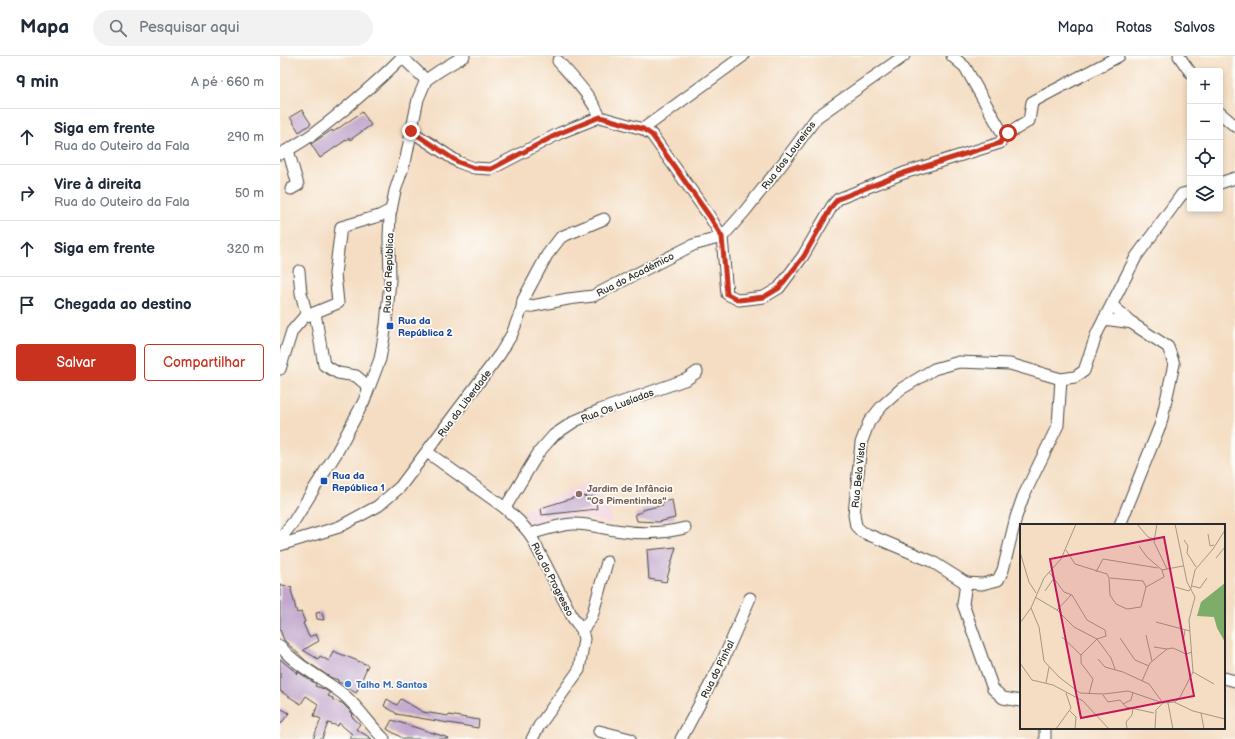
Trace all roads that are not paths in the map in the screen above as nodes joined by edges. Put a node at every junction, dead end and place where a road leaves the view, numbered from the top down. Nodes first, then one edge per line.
1 (402, 56) edge
2 (464, 56) edge
3 (743, 56) edge
4 (904, 56) edge
5 (952, 56) edge
6 (1119, 56) edge
7 (1179, 56) edge
8 (558, 61) dead end
9 (1187, 68) edge
10 (426, 80) junction
11 (1223, 116) edge
12 (600, 117) junction
13 (1235, 126) edge
14 (643, 129) junction
15 (411, 131) junction
16 (1004, 136) junction
17 (284, 152) edge
18 (1235, 178) edge
19 (1223, 182) edge
20 (290, 189) dead end
21 (1187, 193) edge
22 (391, 210) junction
23 (604, 219) dead end
24 (722, 237) junction
25 (299, 271) dead end
26 (1112, 305) junction
27 (522, 308) junction
28 (311, 315) junction
29 (1104, 319) junction
30 (1133, 324) junction
31 (280, 368) edge
32 (696, 372) dead end
33 (1061, 379) junction
34 (369, 387) junction
35 (427, 452) junction
36 (504, 508) junction
37 (1120, 524) edge
38 (685, 528) dead end
39 (530, 534) junction
40 (280, 539) edge
41 (280, 545) edge
42 (607, 562) dead end
43 (966, 583) junction
44 (750, 598) dead end
45 (582, 630) junction
46 (280, 646) edge
47 (1225, 678) edge
48 (1235, 682) edge
49 (1020, 701) edge
50 (600, 731) dead end
51 (384, 739) edge
52 (532, 739) edge
53 (630, 739) edge
54 (681, 739) edge

1 - 10 street
1 - 17 street
2 - 10 street
3 - 14 street
4 - 24 street, Rua dos Loureiros
5 - 16 street
6 - 16 street
7 - 9 street
8 - 12 street
10 - 15 street, Rua da República
11 - 13 street
12 - 14 street
12 - 15 street
14 - 24 street
15 - 22 street, Rua da República
16 - 24 street
17 - 20 street
18 - 19 street
21 - 26 street
22 - 28 street
22 - 34 street, Rua da República
23 - 27 street, Rua da Liberdade
24 - 27 street, Rua do Académico
25 - 28 street
26 - 29 street
26 - 30 street
27 - 35 street, Rua da Liberdade
28 - 31 street
28 - 34 street
29 - 30 street
29 - 33 street
30 - 37 street
32 - 36 street, Rua Os Lusíadas
33 - 43 street
33 - 43 street, Rua Bela Vista
34 - 40 street, Rua da República
35 - 36 street, Rua do Progresso
35 - 41 street, Rua da Liberdade
36 - 39 street, Rua do Progresso
38 - 39 street
39 - 45 street, Rua do Progresso
42 - 45 street
43 - 49 street
44 - 54 street, Rua do Pinhal
45 - 52 street
46 - 51 street
47 - 48 street
50 - 53 street

